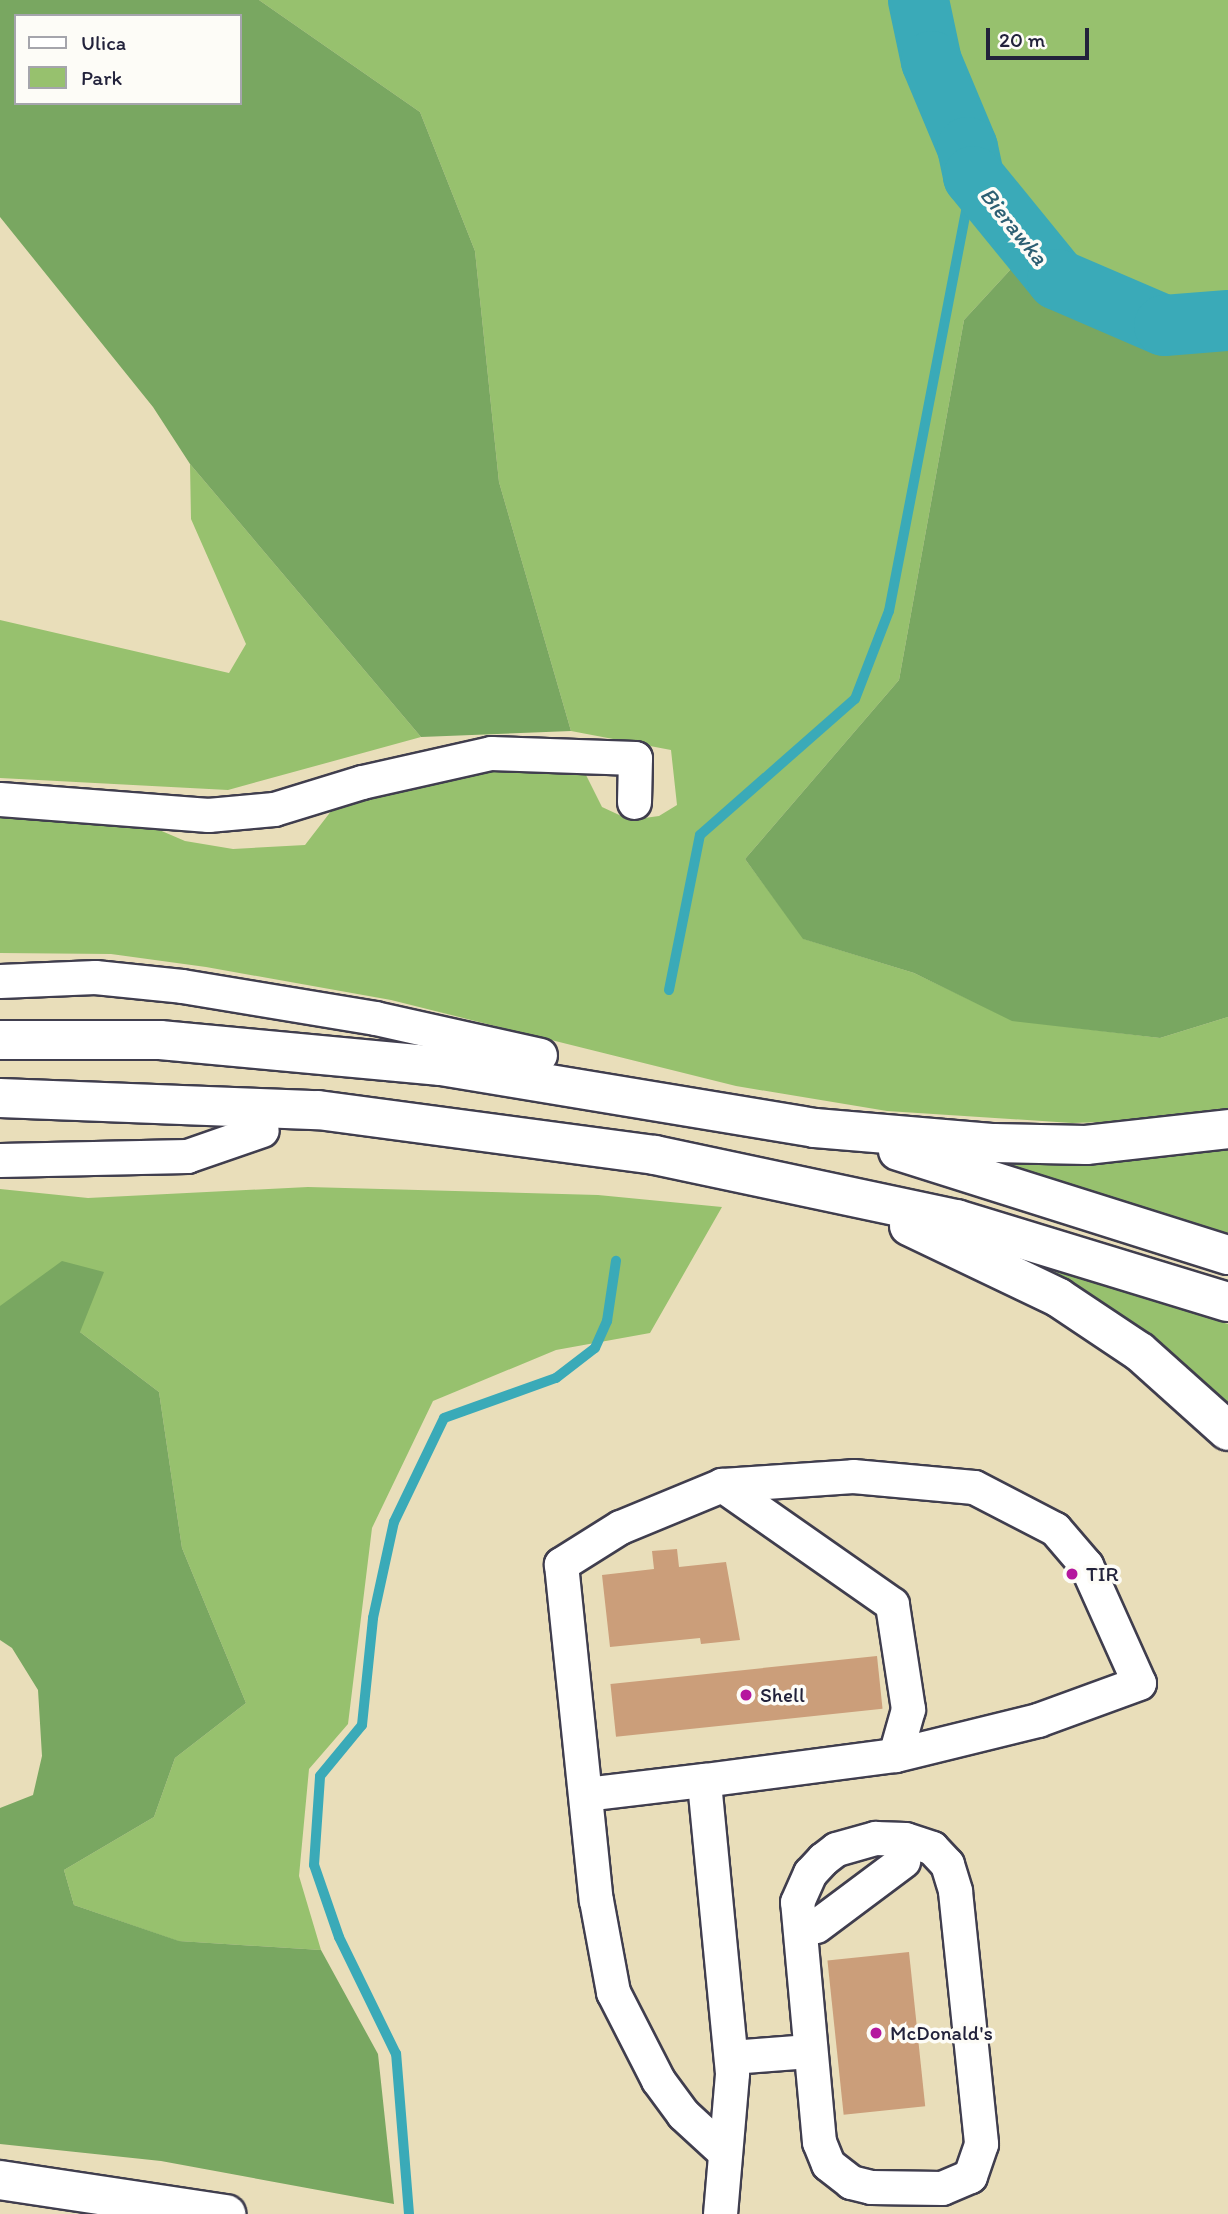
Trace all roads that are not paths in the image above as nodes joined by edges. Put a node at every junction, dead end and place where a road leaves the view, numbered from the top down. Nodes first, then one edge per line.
1 (0, 799) edge
2 (634, 802) dead end
3 (0, 981) edge
4 (0, 1040) edge
5 (540, 1055) dead end
6 (0, 1098) edge
7 (815, 1128) junction
8 (1228, 1129) edge
9 (262, 1130) dead end
10 (0, 1160) edge
11 (833, 1195) junction
12 (1228, 1255) edge
13 (1228, 1302) edge
14 (1228, 1431) edge
15 (722, 1485) junction
16 (895, 1755) junction
17 (704, 1780) junction
18 (586, 1794) junction
19 (955, 1891) junction
20 (809, 2052) junction
21 (731, 2057) junction
22 (722, 2150) junction
23 (842, 2177) junction
24 (0, 2180) edge
25 (226, 2214) edge
26 (720, 2214) edge

1 - 2 lane
3 - 5 lane
4 - 7 main road
6 - 11 main road
7 - 8 main road
7 - 12 main road
9 - 10 lane
11 - 13 main road
11 - 14 main road
15 - 16 lane
15 - 16 lane
15 - 18 lane
16 - 17 lane
17 - 18 lane
17 - 21 lane
18 - 22 lane
19 - 20 lane
19 - 23 lane
19 - 23 lane
20 - 21 lane
20 - 23 lane
21 - 22 lane
22 - 26 lane
24 - 25 main road

